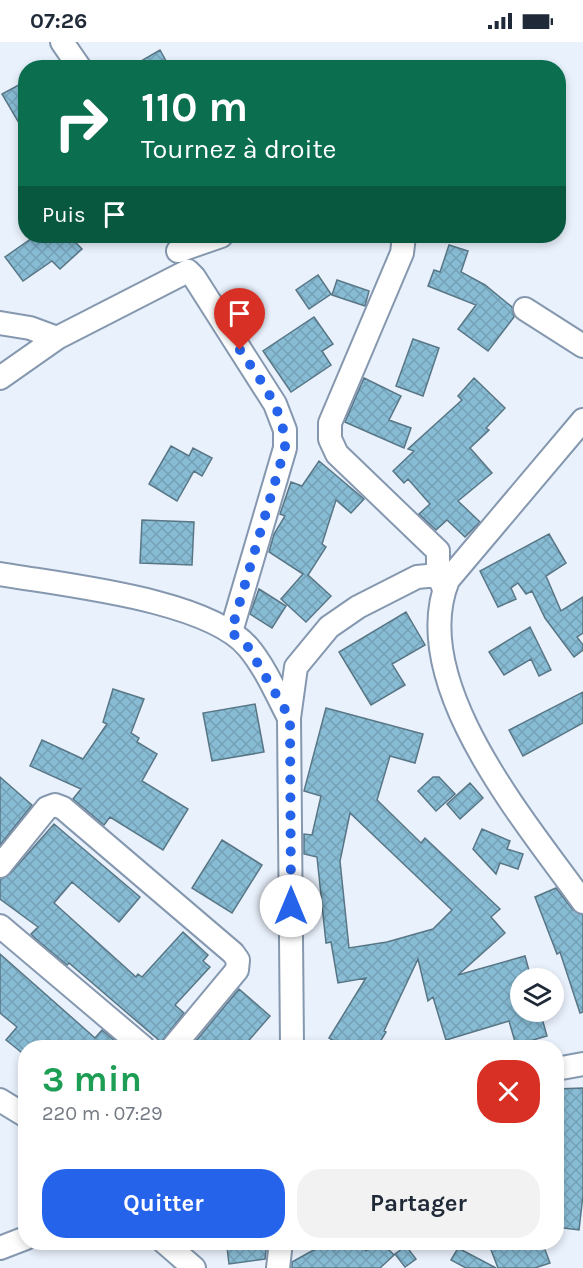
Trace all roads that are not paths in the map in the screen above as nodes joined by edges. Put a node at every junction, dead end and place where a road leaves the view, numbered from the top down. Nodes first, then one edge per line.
1 (62, 42) edge
2 (74, 60) edge
3 (174, 243) edge
4 (403, 243) edge
5 (188, 272) junction
6 (525, 309) dead end
7 (0, 323) edge
8 (57, 338) junction
9 (583, 346) edge
10 (0, 378) edge
11 (583, 420) edge
12 (0, 574) edge
13 (441, 582) junction
14 (231, 632) junction
15 (290, 718) junction
16 (0, 866) edge
17 (583, 902) edge
18 (0, 926) edge
19 (135, 1040) edge
20 (179, 1040) edge
21 (291, 1040) edge
22 (583, 1064) edge
23 (564, 1068) edge
24 (0, 1100) edge
25 (18, 1111) edge
26 (18, 1241) edge
27 (0, 1248) edge
28 (172, 1250) edge
29 (280, 1250) edge
30 (185, 1265) edge
31 (278, 1268) edge

1 - 2 street
3 - 5 street
4 - 13 street
5 - 8 street
5 - 14 street
6 - 9 street
7 - 8 street
8 - 10 street
11 - 13 street
12 - 14 street
13 - 15 street
13 - 17 street
14 - 15 street
15 - 21 street
16 - 20 street
18 - 19 street
22 - 23 street
24 - 25 street
26 - 27 street
28 - 30 street
29 - 31 street

